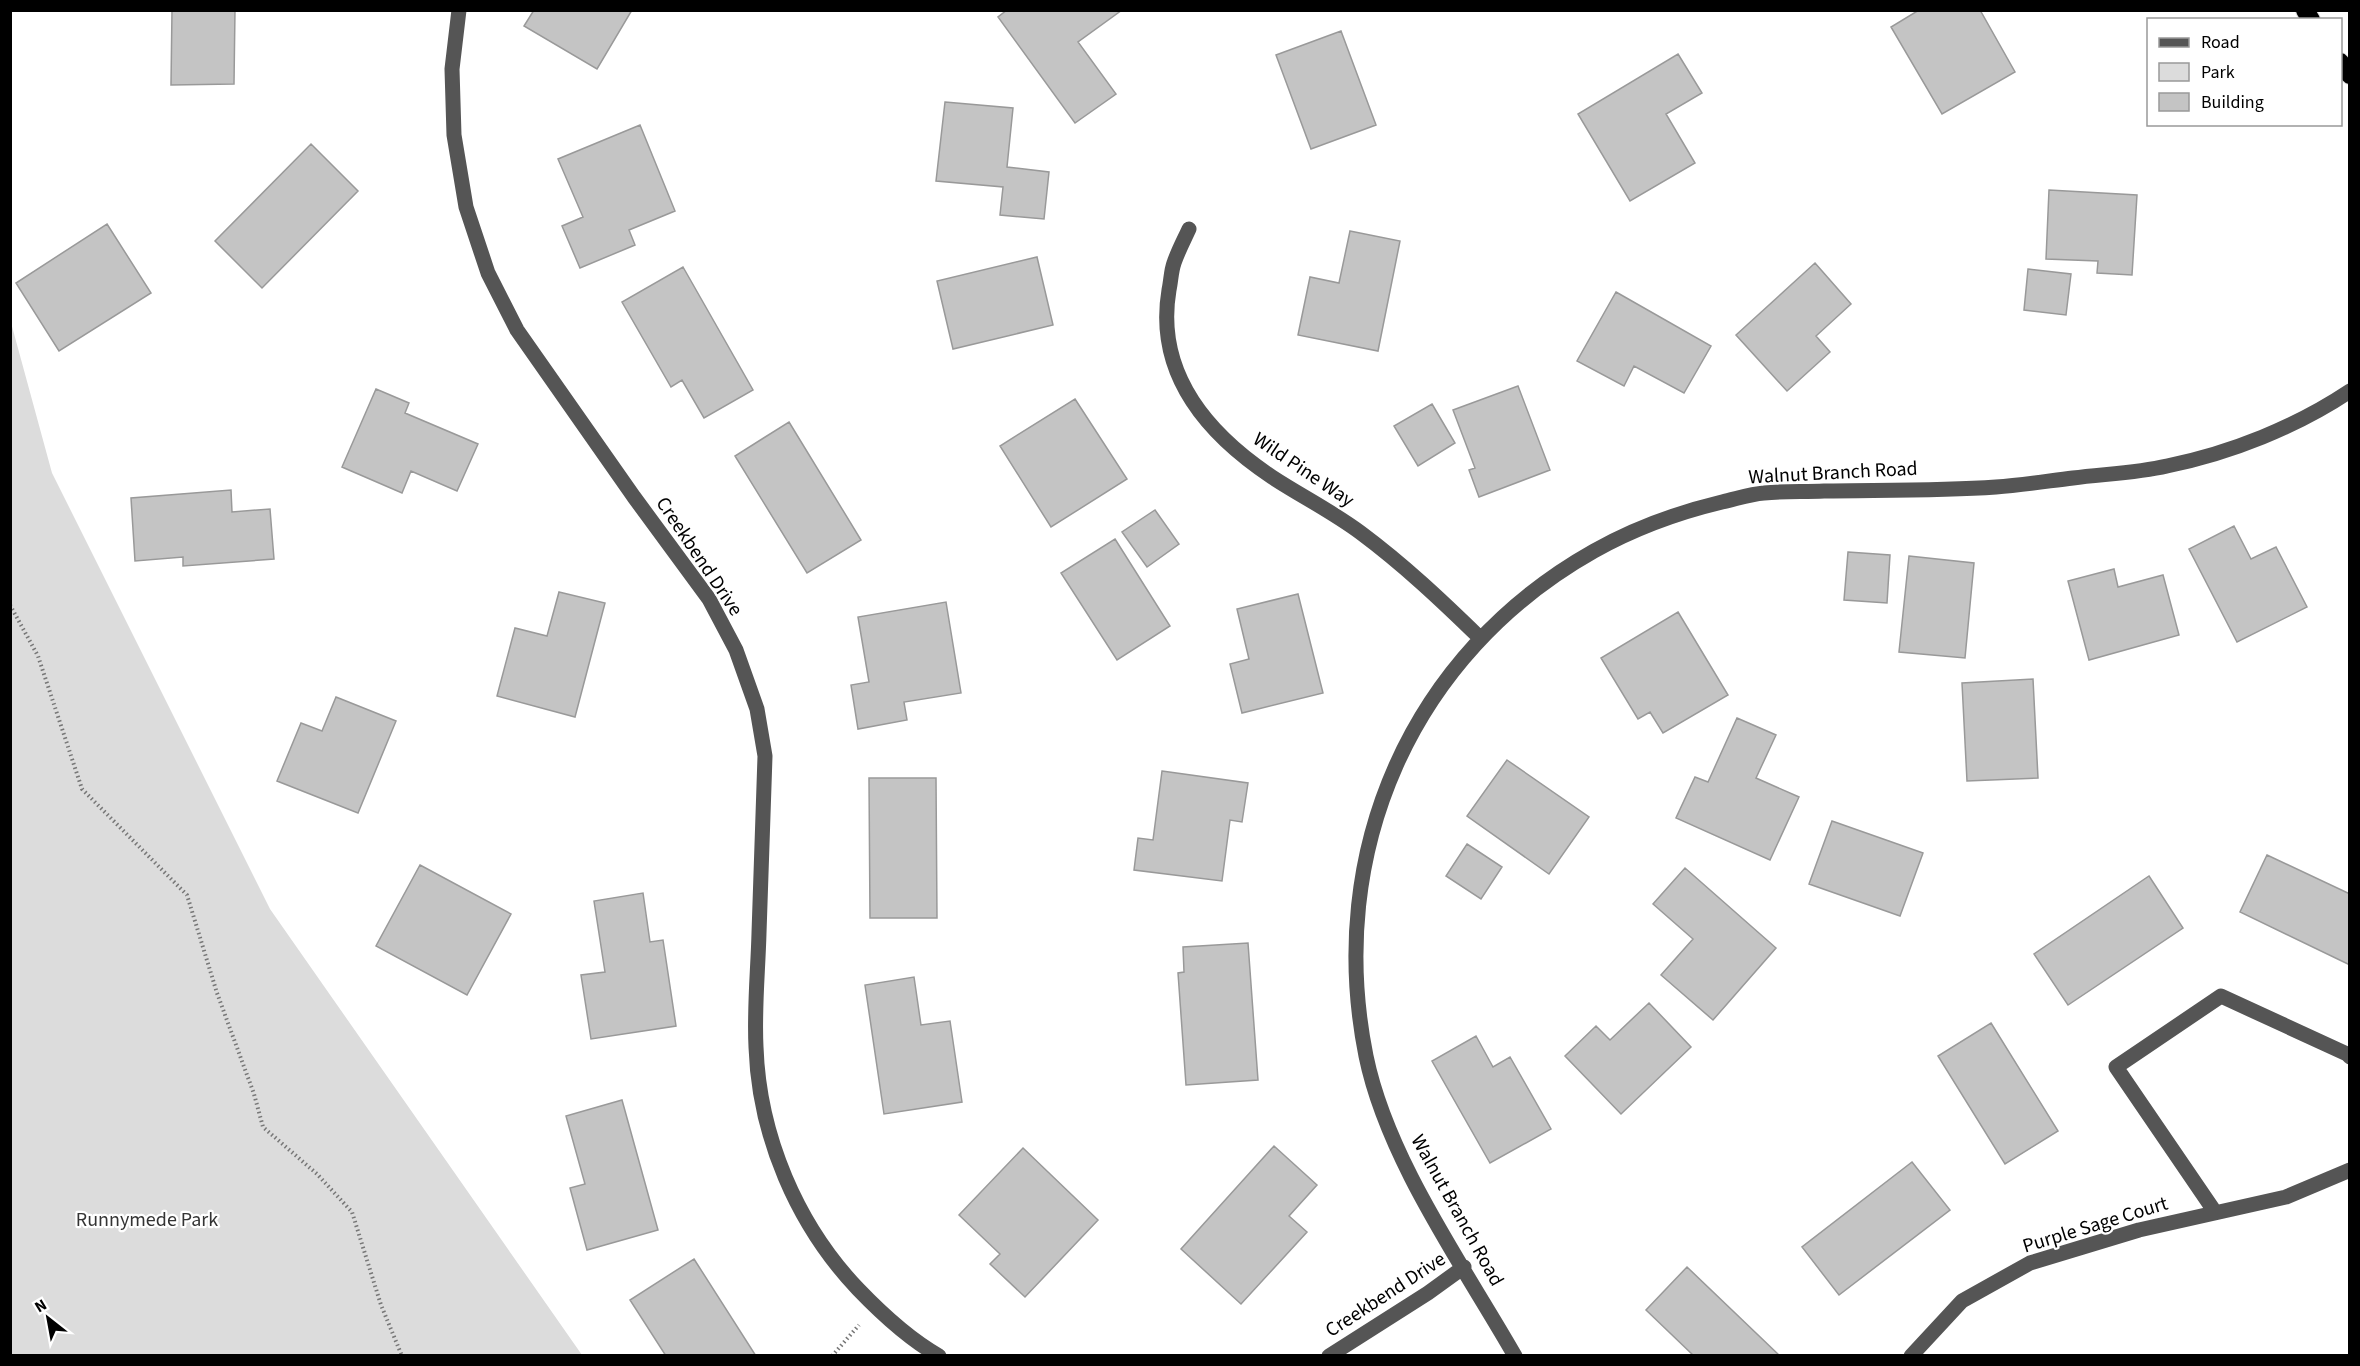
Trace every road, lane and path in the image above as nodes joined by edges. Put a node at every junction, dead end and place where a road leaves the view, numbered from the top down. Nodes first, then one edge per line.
1 (459, 10) edge
2 (1189, 229) dead end
3 (2349, 391) edge
4 (10, 605) edge
5 (1480, 638) junction
6 (2349, 1057) edge
7 (2349, 1170) edge
8 (2215, 1212) junction
9 (1464, 1267) junction
10 (876, 1307) junction
11 (402, 1356) edge
12 (832, 1356) edge
13 (939, 1356) edge
14 (1329, 1356) edge
15 (1515, 1356) edge
16 (1911, 1356) edge

1 - 10 street, Creekbend Drive
2 - 5 street, Wild Pine Way
3 - 5 street, Walnut Branch Road
4 - 11 path
5 - 9 street, Walnut Branch Road
6 - 8 street
7 - 8 street, Purple Sage Court
8 - 16 street, Purple Sage Court
9 - 14 street, Creekbend Drive
9 - 15 street, Walnut Branch Road
10 - 12 path
10 - 13 street, Creekbend Drive

